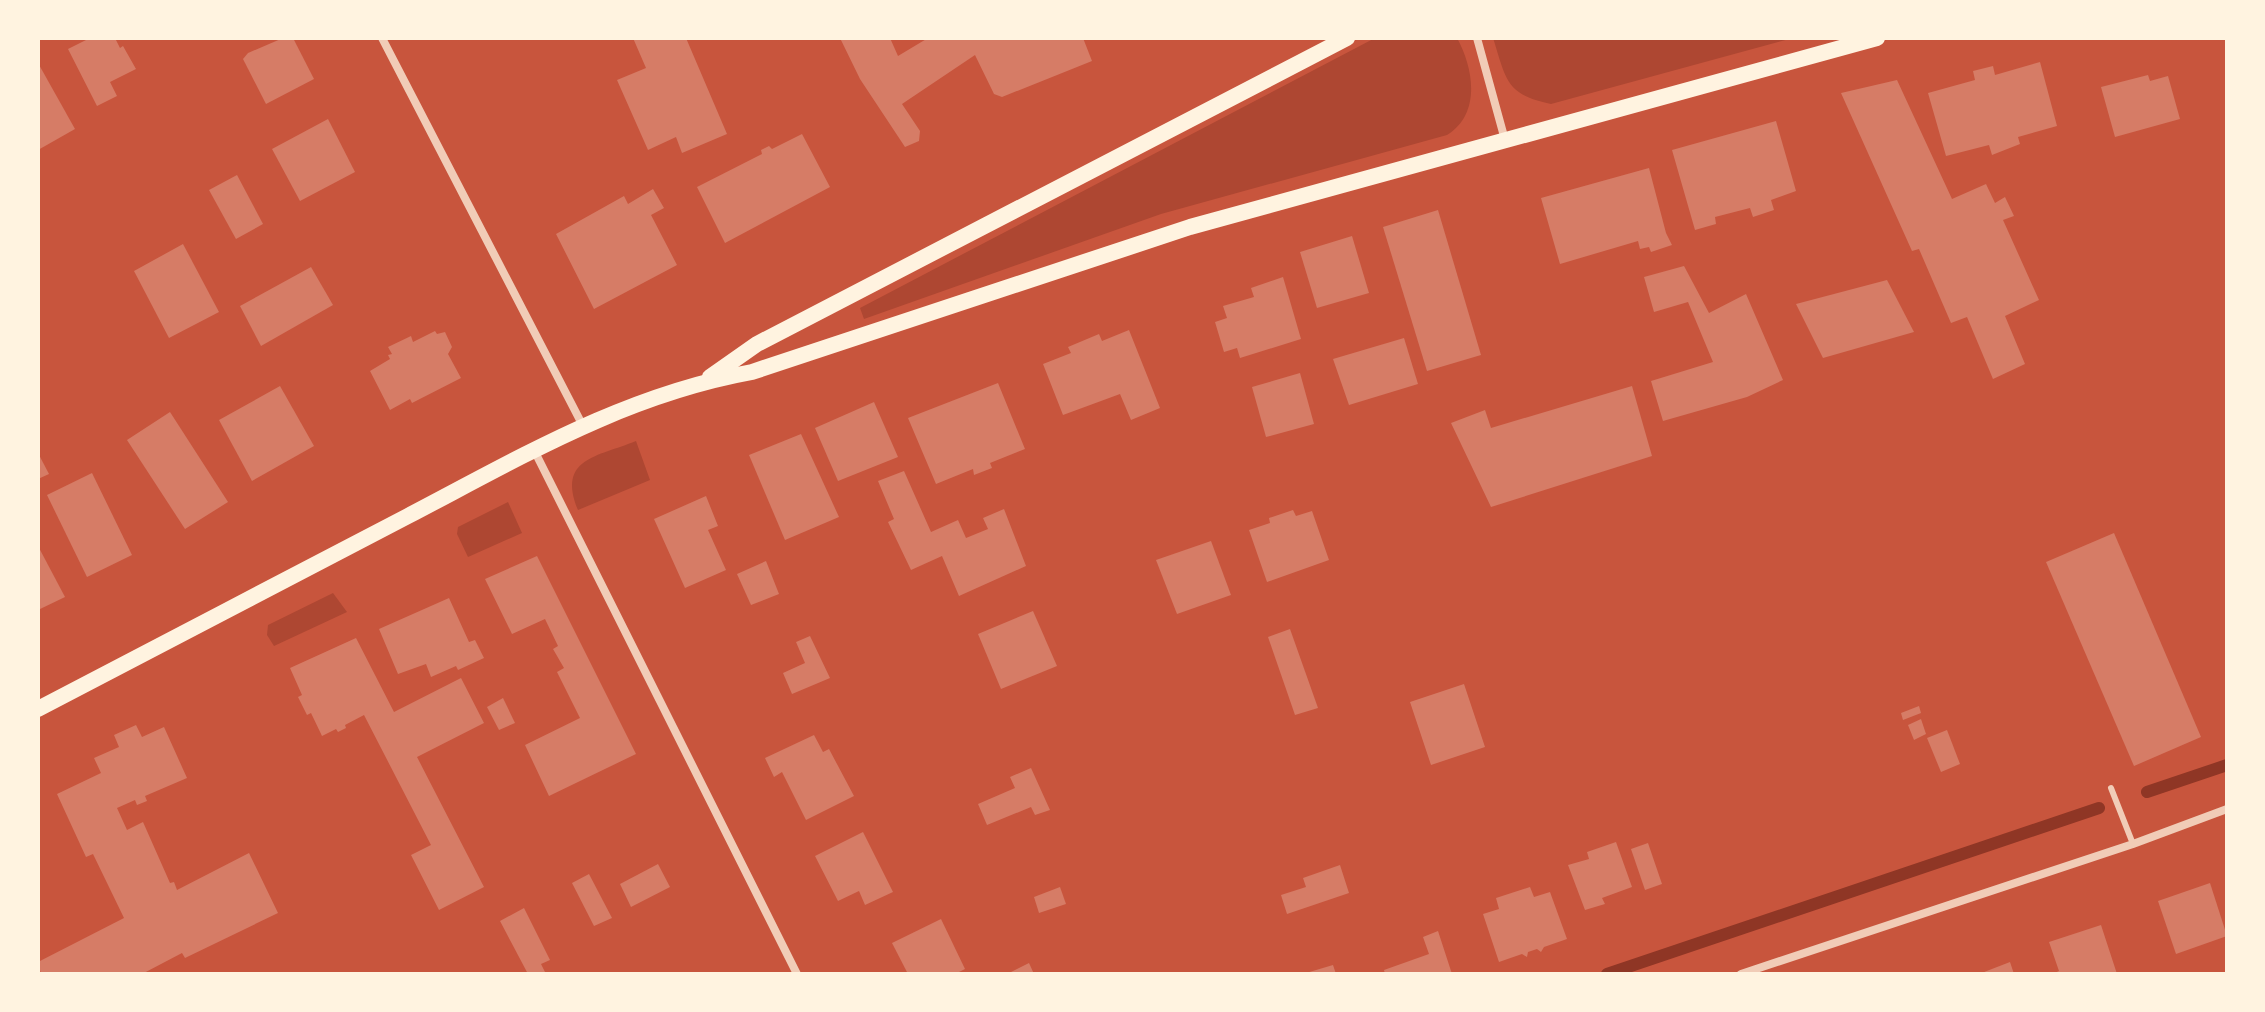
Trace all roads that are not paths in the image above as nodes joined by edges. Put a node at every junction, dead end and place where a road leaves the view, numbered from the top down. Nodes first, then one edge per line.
1 (382, 38) edge
2 (1347, 38) edge
3 (1477, 38) edge
4 (1877, 38) edge
5 (1505, 140) junction
6 (705, 380) junction
7 (583, 426) junction
8 (534, 450) junction
9 (38, 709) edge
10 (2111, 788) dead end
11 (2227, 809) edge
12 (2133, 844) junction
13 (797, 974) edge
14 (1741, 974) edge

1 - 7 street
2 - 6 main road
3 - 5 street
4 - 5 main road
5 - 6 main road
6 - 7 main road
7 - 8 main road
8 - 9 main road
8 - 13 street
10 - 12 lane
11 - 12 street
12 - 14 street

